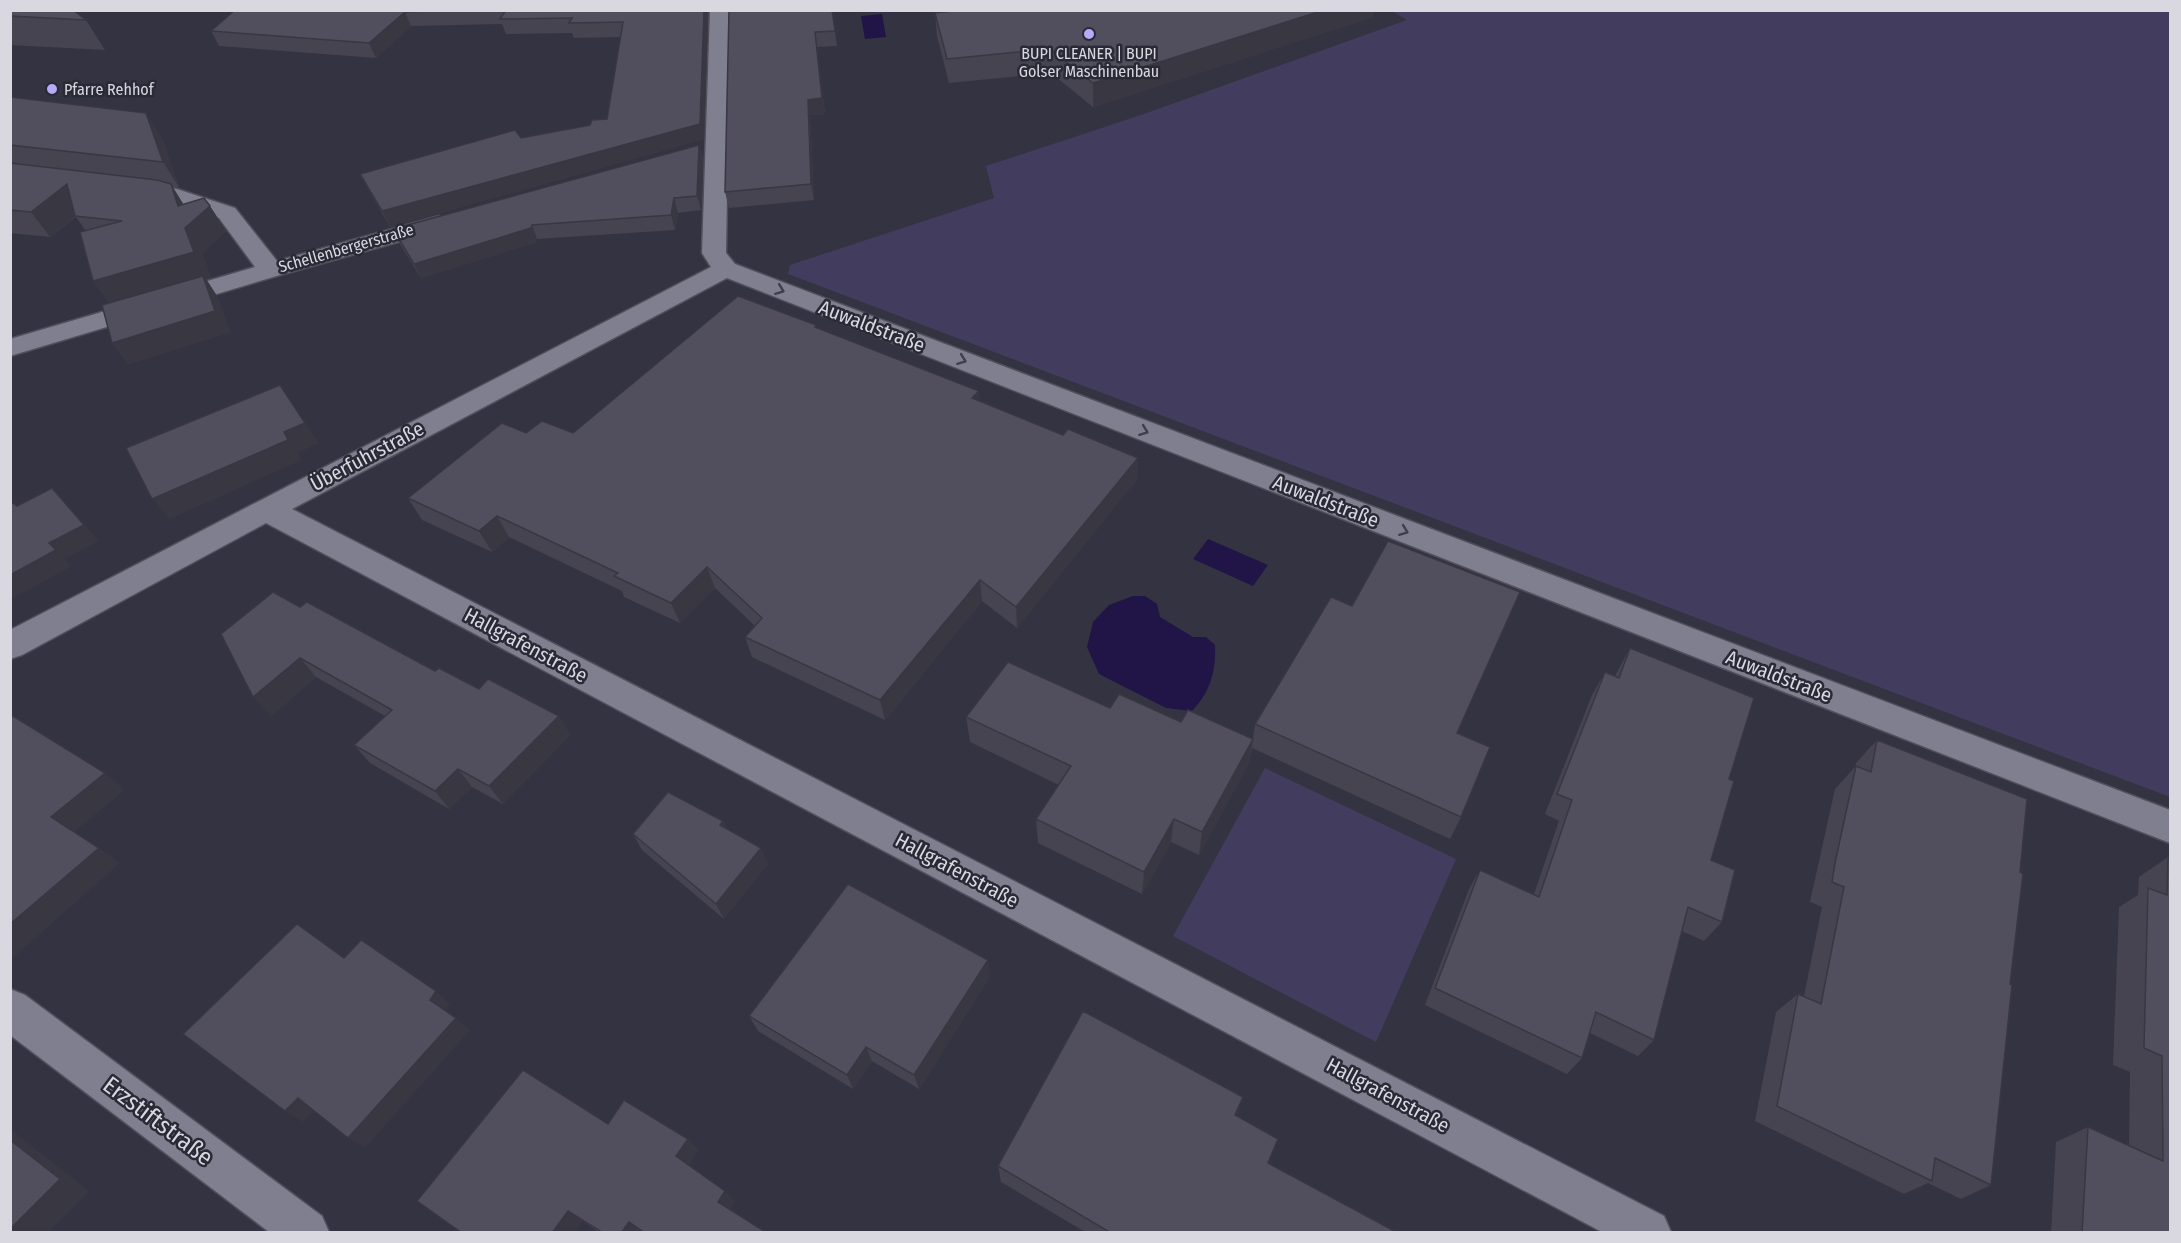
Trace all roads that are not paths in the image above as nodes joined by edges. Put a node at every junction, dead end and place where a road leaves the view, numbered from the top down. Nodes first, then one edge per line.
1 (720, 10) edge
2 (111, 189) edge
3 (466, 215) edge
4 (726, 269) junction
5 (271, 270) junction
6 (10, 348) edge
7 (266, 509) junction
8 (10, 646) edge
9 (2170, 827) edge
10 (10, 1009) edge
11 (306, 1233) edge
12 (1648, 1233) edge

1 - 4 street
2 - 5 street
3 - 5 street, Schellenbergerstraße
4 - 7 street, Überfuhrstraße
4 -> 9 street, Auwaldstraße
5 - 6 street, Schellenbergerstraße
7 - 8 street, Überfuhrstraße
7 - 12 street, Hallgrafenstraße
10 - 11 street, Erzstiftstraße

